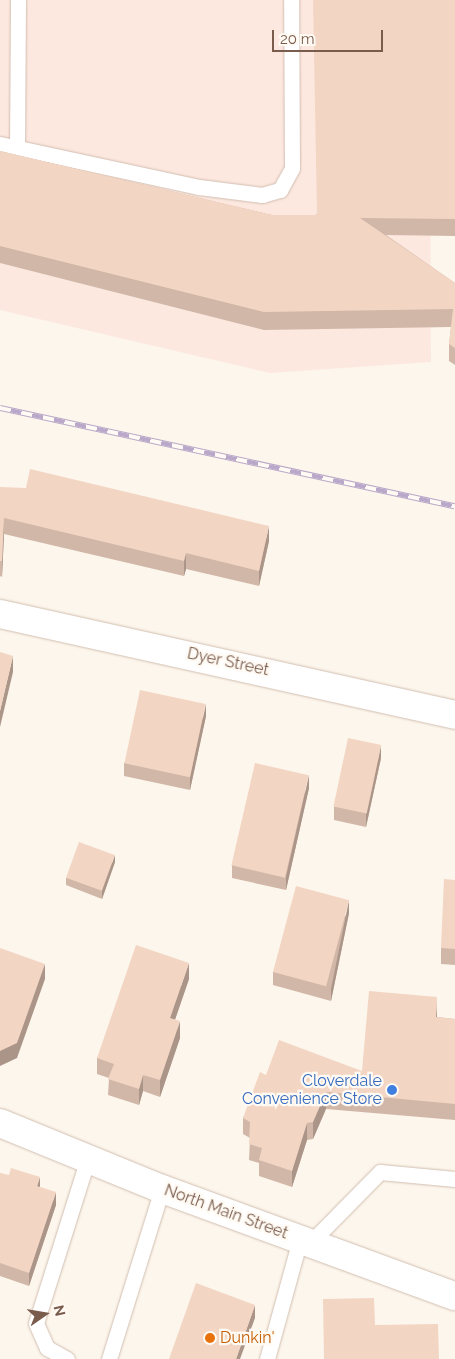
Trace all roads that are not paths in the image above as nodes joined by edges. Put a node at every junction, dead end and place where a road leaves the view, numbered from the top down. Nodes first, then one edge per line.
1 (18, 0) edge
2 (291, 0) edge
3 (0, 144) edge
4 (17, 148) junction
5 (0, 614) edge
6 (455, 716) edge
7 (0, 1123) edge
8 (88, 1158) junction
9 (455, 1179) edge
10 (162, 1189) junction
11 (305, 1241) junction
12 (455, 1296) edge
13 (67, 1359) edge
14 (109, 1359) edge
15 (267, 1359) edge

1 - 4 lane
2 - 4 lane
3 - 4 lane
5 - 6 main road, Dyer Street
7 - 8 main road, North Main Street
8 - 10 main road, North Main Street
8 - 13 lane
9 - 11 lane
10 - 11 main road, North Main Street
10 - 14 lane
11 - 12 main road, North Main Street
11 - 15 lane

